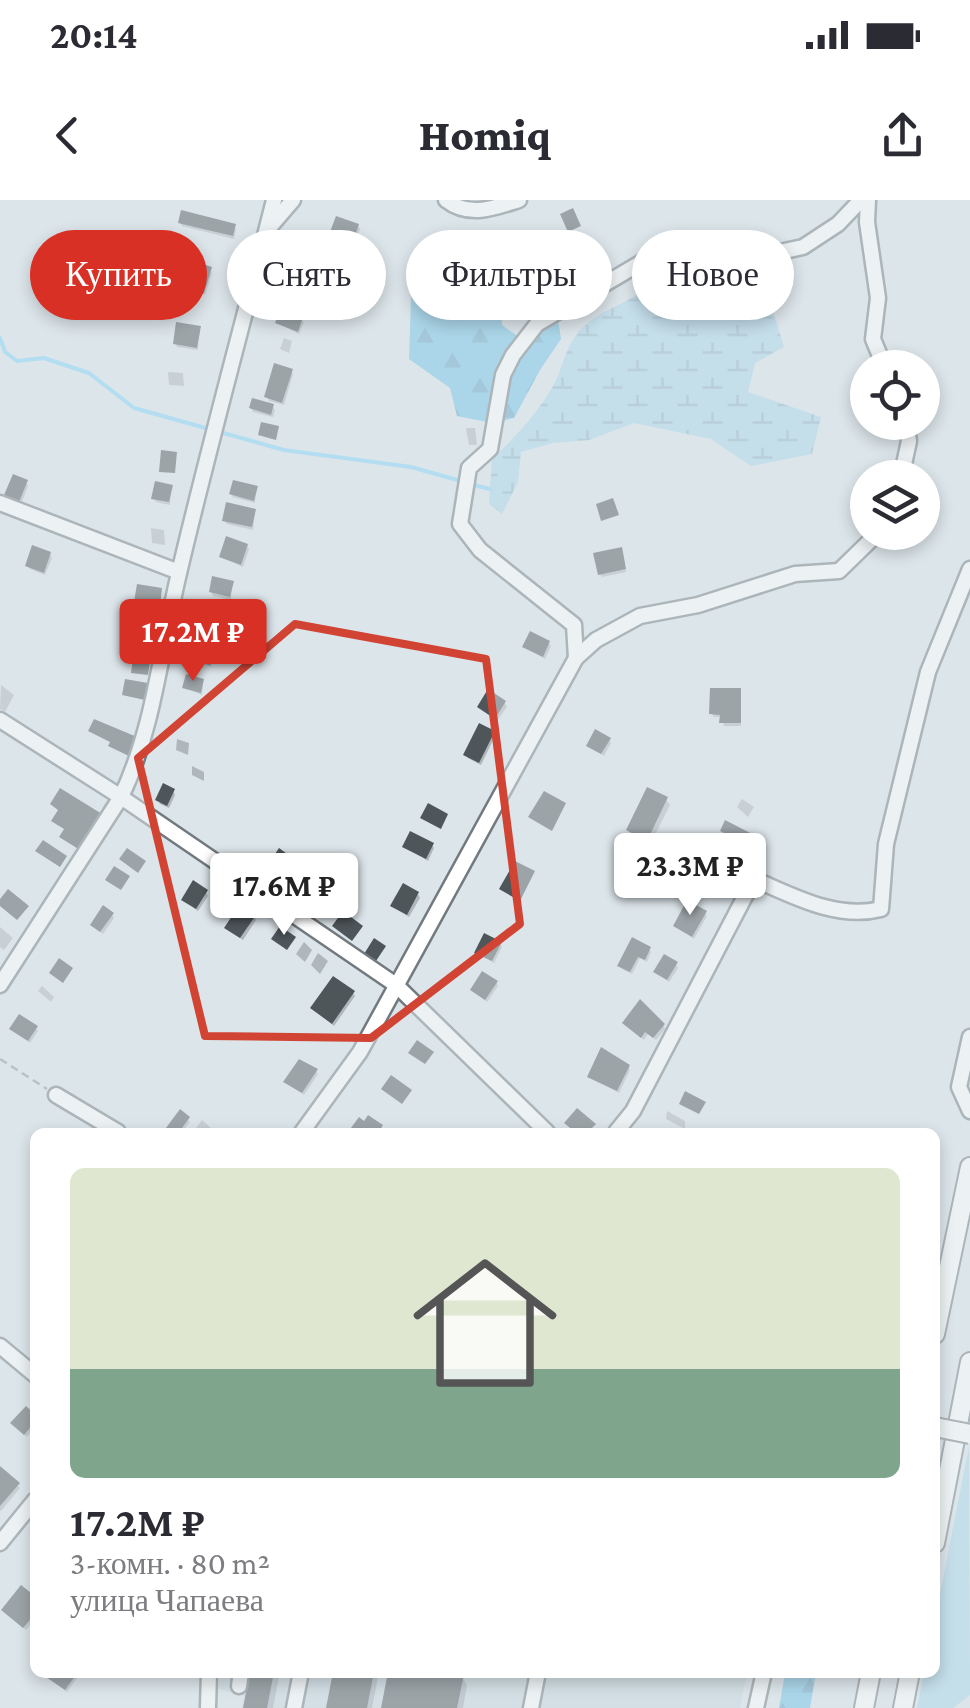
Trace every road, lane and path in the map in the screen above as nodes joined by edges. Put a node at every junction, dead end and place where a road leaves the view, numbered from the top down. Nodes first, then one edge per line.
1 (274, 200) edge
2 (293, 200) edge
3 (446, 200) edge
4 (519, 200) edge
5 (864, 200) edge
6 (266, 230) edge
7 (268, 230) edge
8 (243, 320) edge
9 (877, 350) edge
10 (0, 502) edge
11 (861, 550) edge
12 (970, 569) edge
13 (179, 572) junction
14 (576, 658) junction
15 (0, 720) edge
16 (121, 798) junction
17 (0, 985) edge
18 (396, 985) junction
19 (970, 1037) edge
20 (0, 1059) edge
21 (56, 1095) joint
22 (970, 1111) edge
23 (111, 1128) edge
24 (305, 1128) edge
25 (544, 1128) edge
26 (619, 1128) edge
27 (970, 1167) edge
28 (940, 1310) edge
29 (0, 1346) edge
30 (970, 1362) edge
31 (30, 1371) edge
32 (940, 1428) edge
33 (970, 1434) edge
34 (30, 1506) edge
35 (940, 1517) edge
36 (0, 1544) edge
37 (209, 1678) edge
38 (300, 1678) edge
39 (537, 1678) edge
40 (763, 1678) edge
41 (870, 1678) edge
42 (909, 1678) edge
43 (208, 1708) edge
44 (294, 1708) edge
45 (531, 1708) edge
46 (756, 1708) edge
47 (864, 1708) edge
48 (903, 1708) edge

1 - 6 street
2 - 7 street
3 - 4 street
5 - 9 street
5 - 14 street
8 - 13 street
10 - 13 street
11 - 14 street
12 - 26 street
13 - 16 street
14 - 18 street
15 - 16 street
16 - 17 street
16 - 18 street
18 - 24 street
18 - 25 street
19 - 22 street
20 - 21 path
21 - 23 street
27 - 28 main road
29 - 31 street
30 - 35 main road
32 - 33 main road, bridge
34 - 36 street
37 - 43 street
38 - 44 street
39 - 45 street
40 - 46 street
41 - 47 main road
42 - 48 main road

